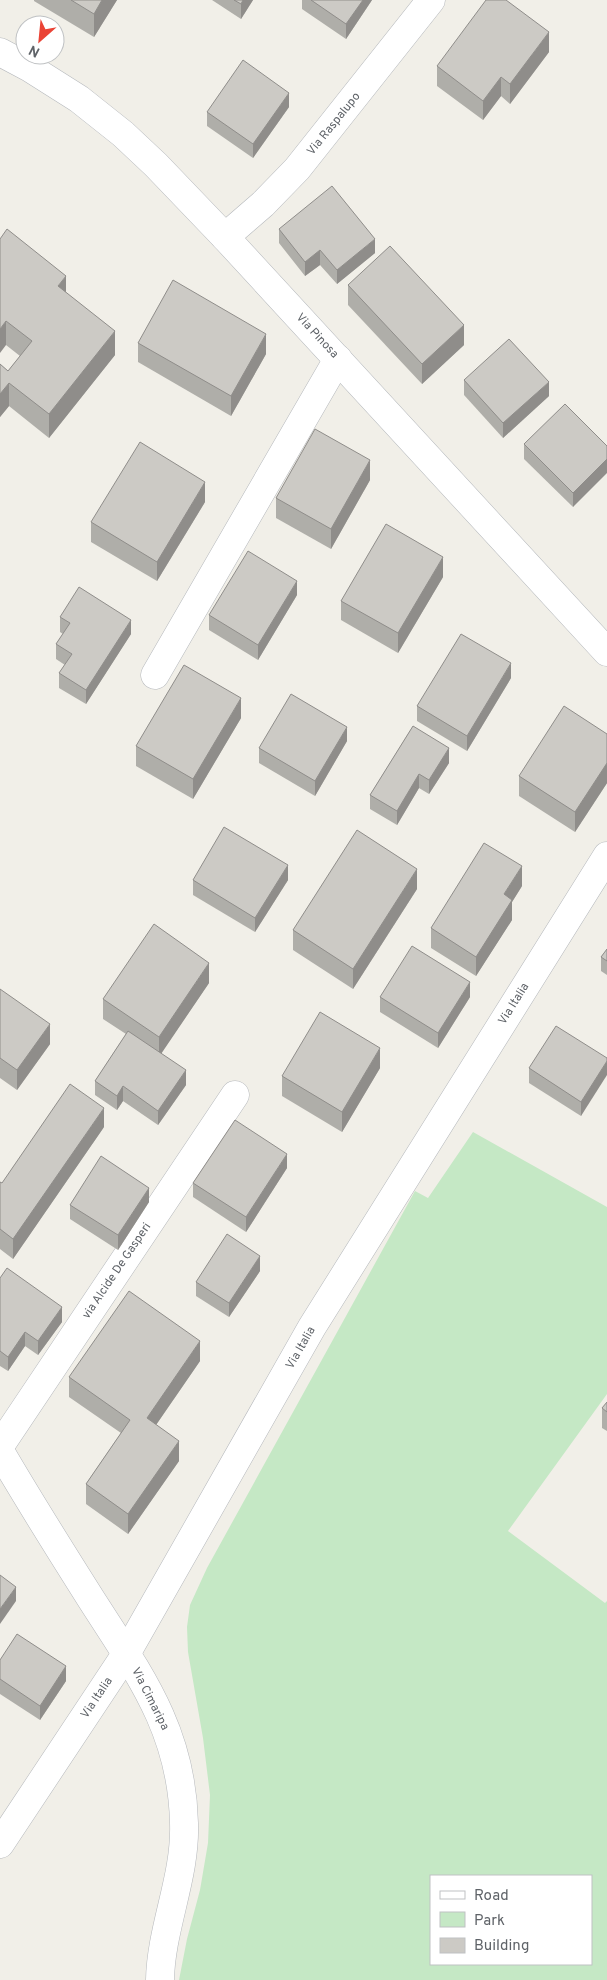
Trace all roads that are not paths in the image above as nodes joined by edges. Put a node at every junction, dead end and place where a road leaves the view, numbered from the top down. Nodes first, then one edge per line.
1 (431, 0) edge
2 (4, 62) edge
3 (225, 237) junction
4 (338, 359) junction
5 (607, 652) edge
6 (155, 675) dead end
7 (607, 856) edge
8 (234, 1095) dead end
9 (0, 1446) edge
10 (0, 1450) edge
11 (126, 1654) junction
12 (0, 1844) edge
13 (160, 1980) edge

1 - 3 street, Via Raspalupo
2 - 3 street, Via Pinosa
3 - 4 street, Via Pinosa
4 - 5 street, Via Pinosa
4 - 6 street
7 - 11 street, Via Italia
8 - 9 street, via Alcide De Gasperi
10 - 11 street, Via Cimaripa
11 - 12 street, Via Italia
11 - 13 street, Via Cimaripa

